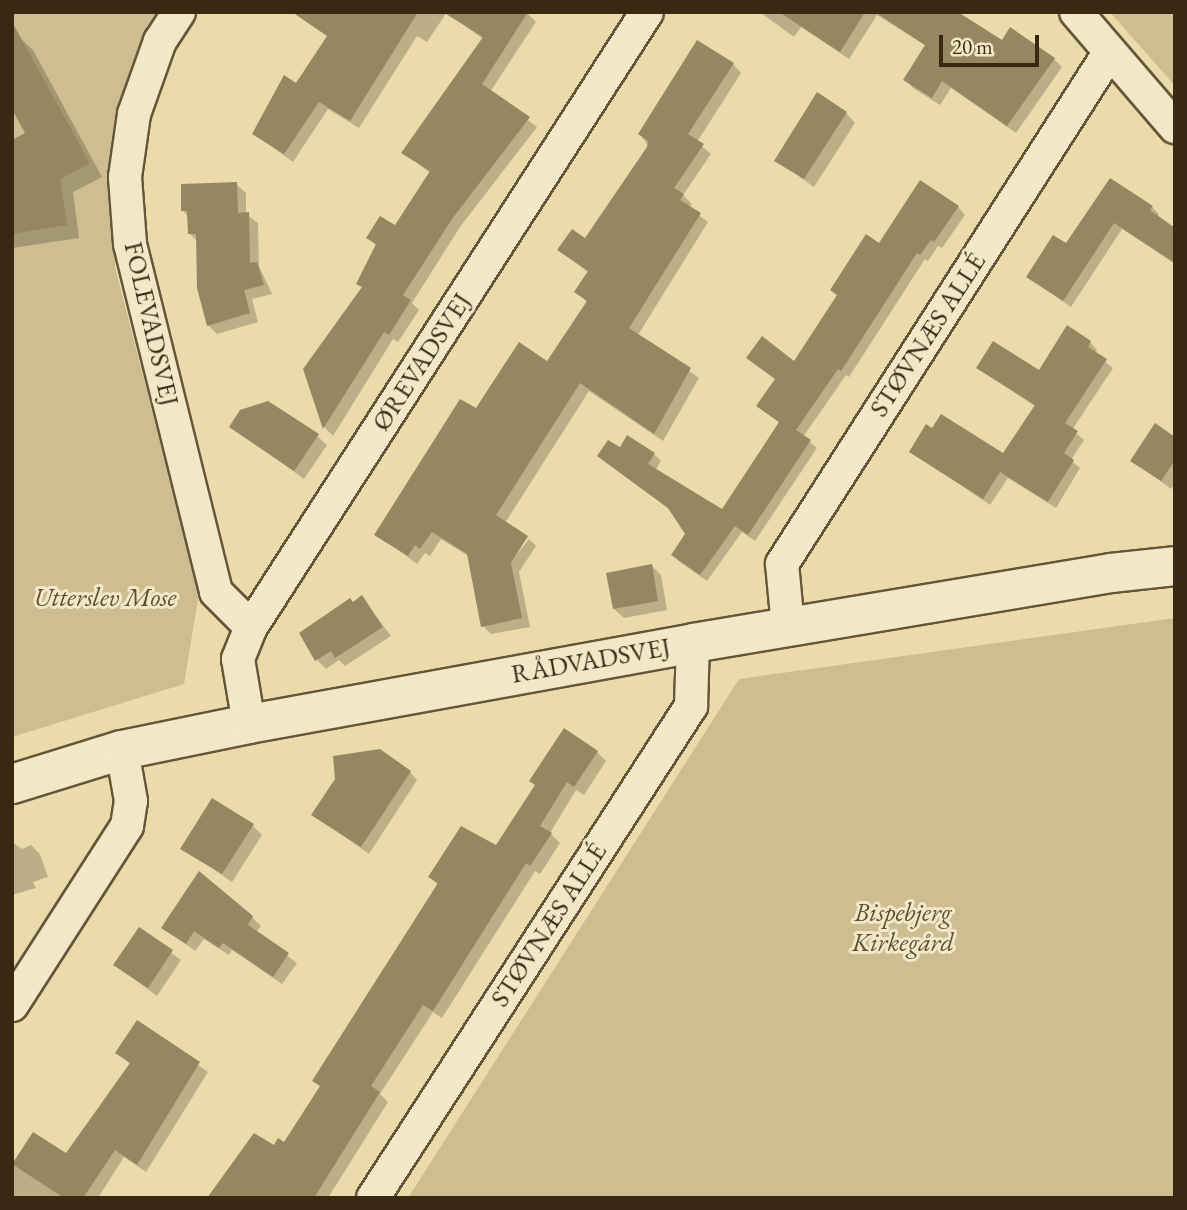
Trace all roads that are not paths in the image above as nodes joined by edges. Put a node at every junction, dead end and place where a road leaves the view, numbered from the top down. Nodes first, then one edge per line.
1 (179, 12) edge
2 (647, 12) edge
3 (1076, 12) edge
4 (1109, 54) junction
5 (1175, 127) edge
6 (1175, 566) edge
7 (251, 627) junction
8 (788, 627) junction
9 (694, 643) junction
10 (249, 724) junction
11 (122, 750) junction
12 (12, 784) edge
13 (12, 1005) edge
14 (373, 1198) edge

1 - 7 street, FOLEVADSVEJ
2 - 7 street, ØREVADSVEJ
3 - 4 street
4 - 5 street
4 - 8 street, STØVNÆS ALLÉ
6 - 8 street, RÅDVADSVEJ
7 - 10 street, ØREVADSVEJ
8 - 9 street, RÅDVADSVEJ
9 - 10 street, RÅDVADSVEJ
9 - 14 street, STØVNÆS ALLÉ
10 - 11 street, RÅDVADSVEJ
11 - 12 street, RÅDVADSVEJ
11 - 13 street

